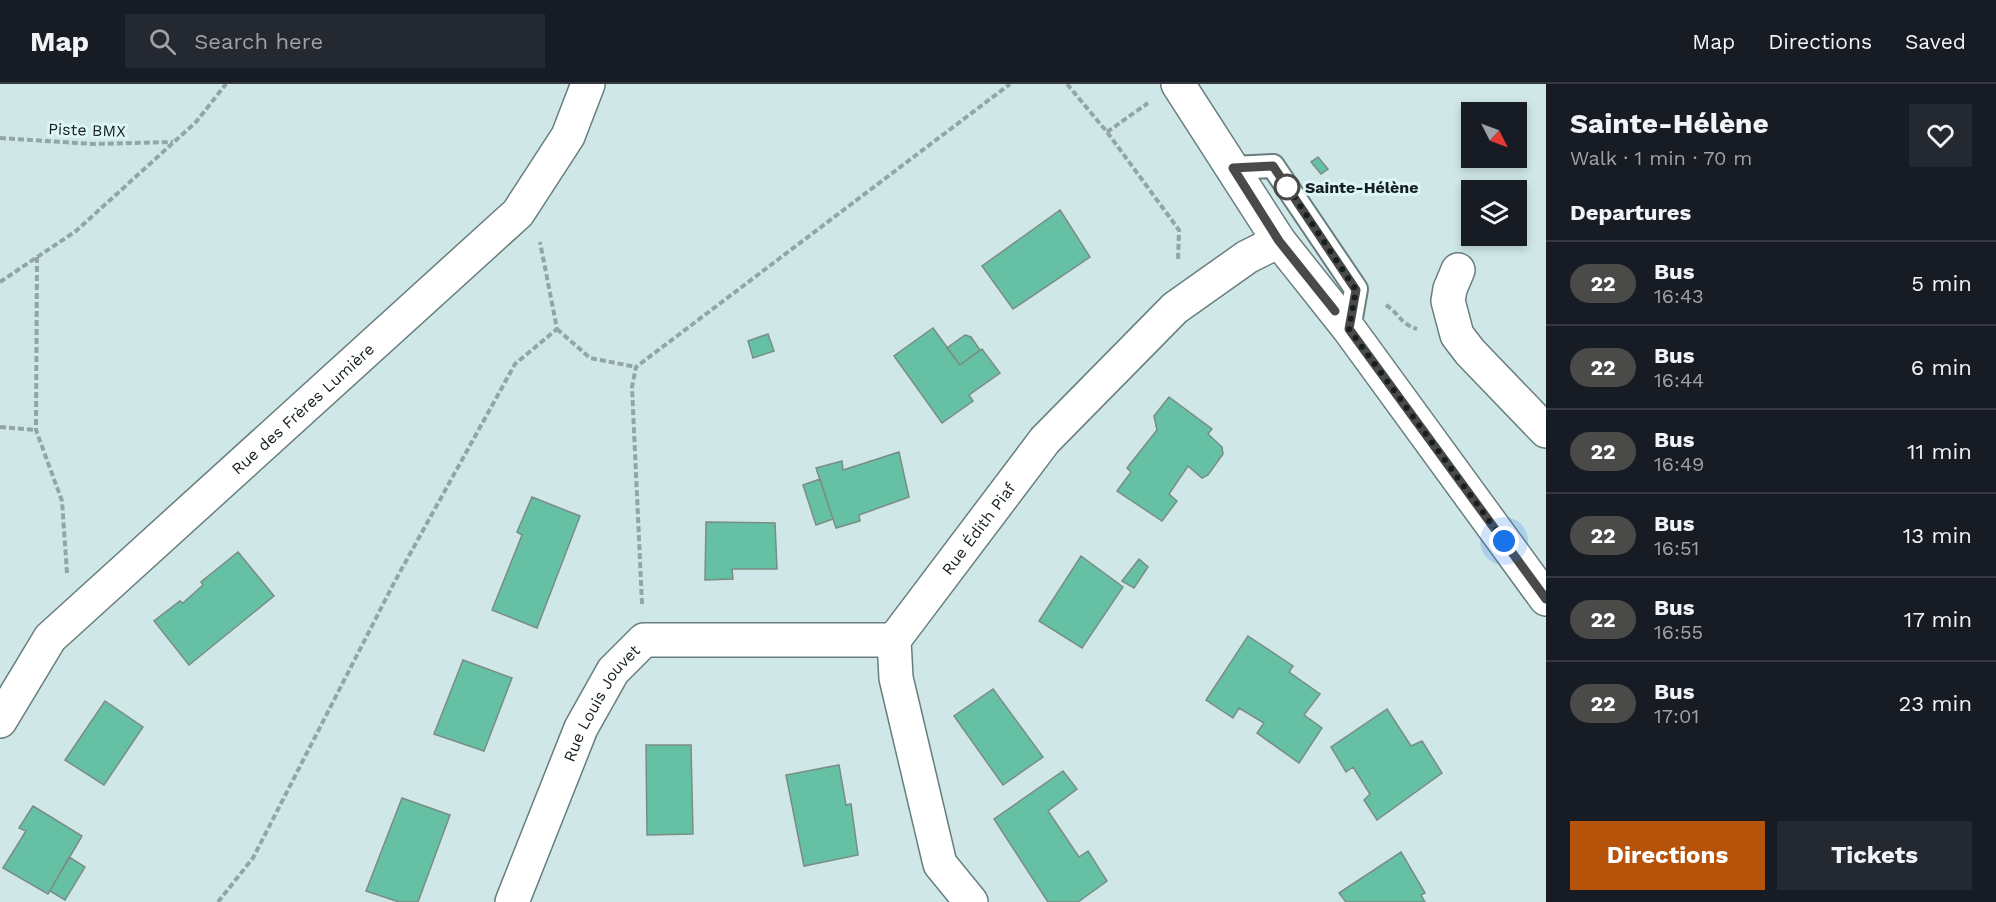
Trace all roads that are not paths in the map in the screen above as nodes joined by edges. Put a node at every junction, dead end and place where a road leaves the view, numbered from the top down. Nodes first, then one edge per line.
1 (588, 84) edge
2 (1181, 90) edge
3 (1233, 168) junction
4 (1279, 241) junction
5 (1458, 270) dead end
6 (1349, 329) junction
7 (1546, 431) edge
8 (1546, 599) edge
9 (894, 640) junction
10 (0, 721) edge
11 (512, 902) edge
12 (971, 902) edge

1 - 10 street, Rue des Frères Lumière
2 - 3 street
3 - 4 street
3 - 6 lane
4 - 6 street
4 - 9 street, Rue Édith Piaf
5 - 7 street
6 - 8 street
9 - 11 street, Rue Louis Jouvet
9 - 12 street

